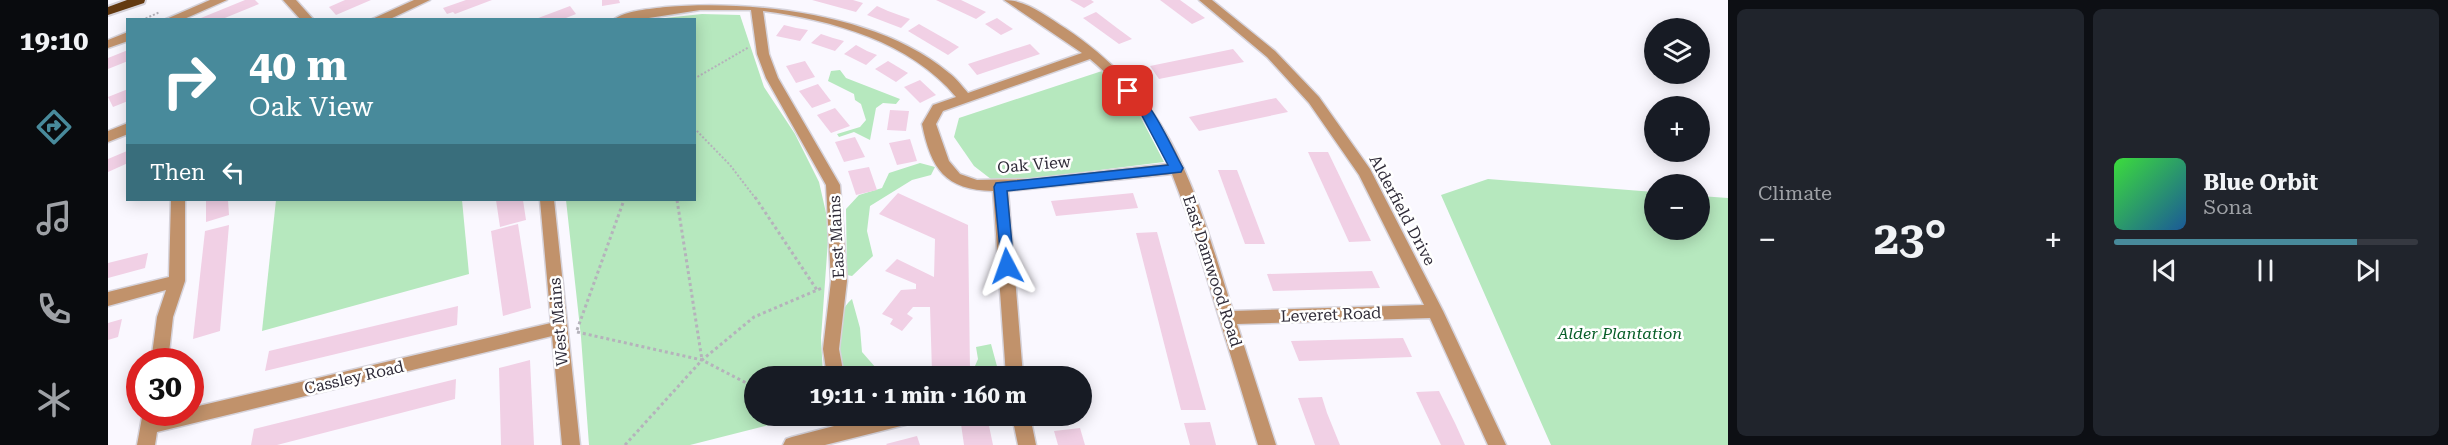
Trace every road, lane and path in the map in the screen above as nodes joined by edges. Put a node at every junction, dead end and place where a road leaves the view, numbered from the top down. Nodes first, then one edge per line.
1 (139, 0) edge
2 (220, 0) edge
3 (289, 0) edge
4 (424, 0) edge
5 (1010, 0) edge
6 (1205, 0) edge
7 (647, 6) edge
8 (757, 7) junction
9 (108, 11) edge
10 (175, 18) edge
11 (306, 18) edge
12 (381, 18) edge
13 (623, 18) edge
14 (126, 37) edge
15 (761, 40) junction
16 (108, 44) edge
17 (1090, 55) junction
18 (696, 78) edge
19 (964, 97) junction
20 (126, 129) edge
21 (696, 130) edge
22 (108, 137) edge
23 (1177, 168) junction
24 (1000, 187) junction
25 (178, 201) edge
26 (548, 201) edge
27 (624, 201) edge
28 (677, 201) edge
29 (177, 281) junction
30 (839, 281) junction
31 (817, 290) junction
32 (108, 299) edge
33 (1435, 311) junction
34 (1227, 318) junction
35 (558, 328) junction
36 (576, 332) junction
37 (161, 348) edge
38 (702, 360) junction
39 (834, 366) edge
40 (1013, 366) edge
41 (744, 382) edge
42 (204, 407) edge
43 (150, 426) edge
44 (838, 426) edge
45 (1023, 426) edge
46 (146, 445) edge
47 (571, 445) edge
48 (625, 445) edge
49 (792, 445) edge
50 (1027, 445) edge
51 (1267, 445) edge
52 (1497, 445) edge

1 - 9 highway
2 - 10 street
3 - 11 street
4 - 12 street
5 - 17 street, East Damwood Road
6 - 33 street, Alderfield Drive
7 - 8 street
7 - 13 street
8 - 15 street, East Mains
8 - 19 street
14 - 16 street
15 - 18 path
15 - 30 street, East Mains
17 - 19 street, Oak View
17 - 23 street, East Damwood Road
19 - 24 street, Oak View
20 - 22 street
21 - 31 path
23 - 24 street, Oak View
23 - 34 street, East Damwood Road
24 - 40 street
25 - 29 street
26 - 35 street, West Mains
27 - 36 path
28 - 38 path
29 - 32 street
29 - 37 street
30 - 31 path
30 - 39 street, East Mains
31 - 38 path
33 - 34 street, Leveret Road
33 - 52 street, Alderfield Drive
34 - 51 street, East Damwood Road
35 - 36 path
35 - 42 street, Cassley Road
35 - 47 street, West Mains
36 - 38 path
38 - 41 path
38 - 48 path
43 - 46 street
44 - 49 street
45 - 50 street

